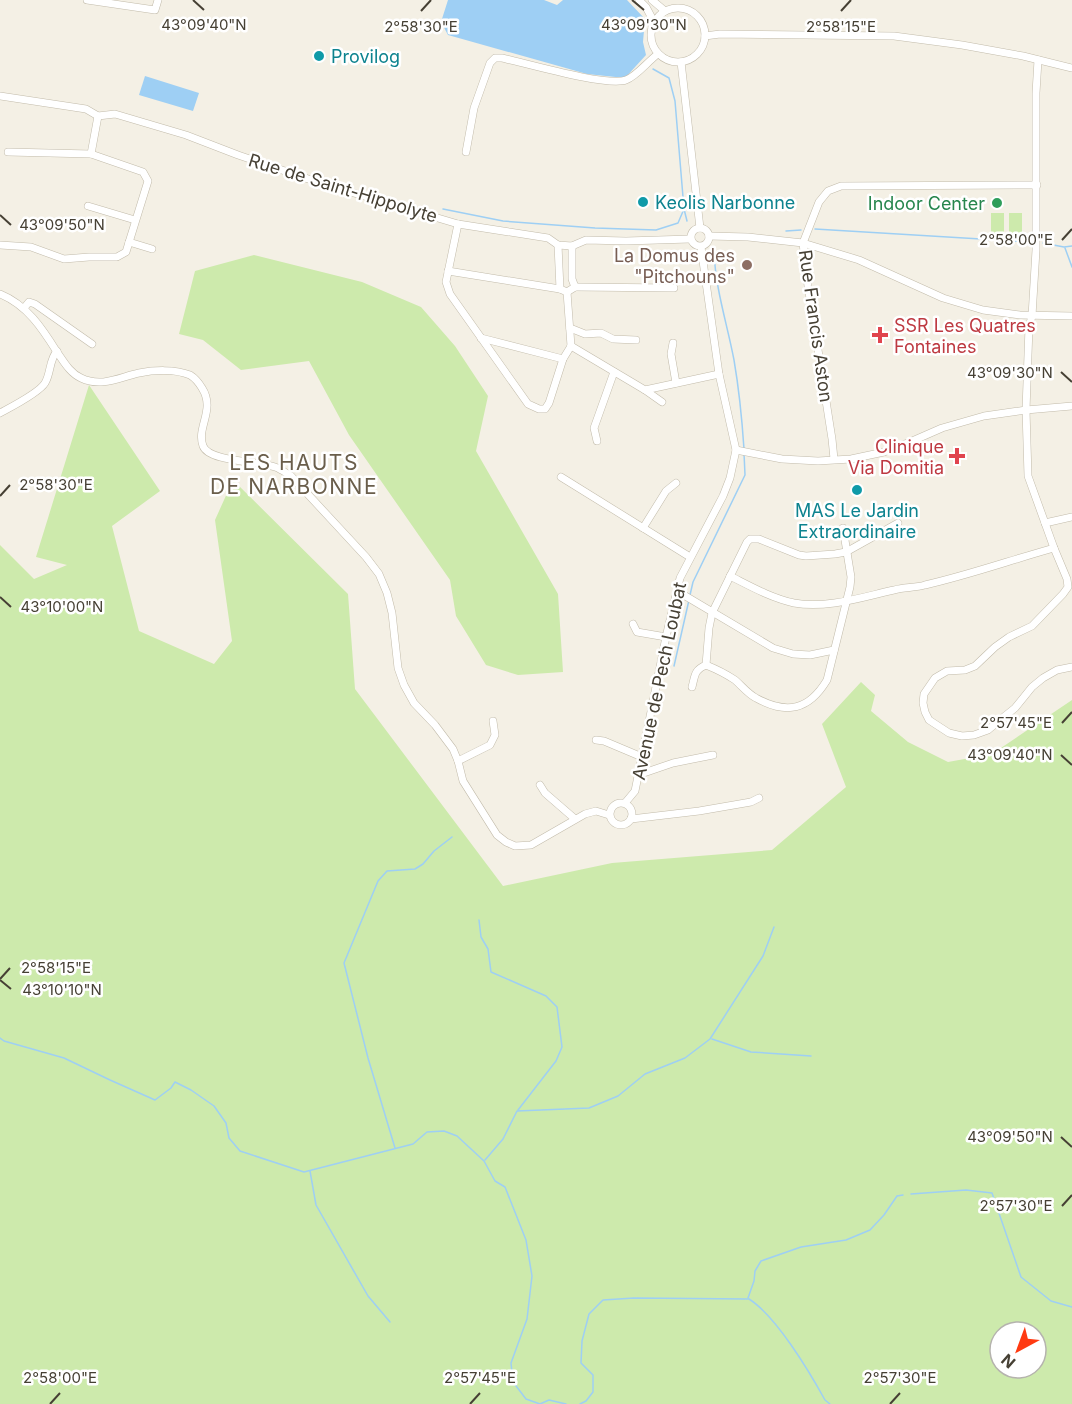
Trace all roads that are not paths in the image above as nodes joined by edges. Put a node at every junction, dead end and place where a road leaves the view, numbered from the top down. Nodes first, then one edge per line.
1 (87, 0) edge
2 (158, 0) edge
3 (639, 0) edge
4 (652, 0) edge
5 (665, 11) junction
6 (654, 22) junction
7 (705, 36) junction
8 (658, 54) junction
9 (1038, 60) junction
10 (681, 62) junction
11 (1072, 68) edge
12 (0, 96) edge
13 (99, 116) junction
14 (8, 152) dead end
15 (466, 152) dead end
16 (91, 154) junction
17 (1037, 185) junction
18 (88, 206) dead end
19 (135, 220) junction
20 (458, 224) junction
21 (700, 228) junction
22 (709, 236) junction
23 (690, 239) junction
24 (129, 242) junction
25 (803, 243) junction
26 (558, 245) junction
27 (0, 246) edge
28 (572, 246) junction
29 (701, 247) junction
30 (152, 249) dead end
31 (448, 271) junction
32 (574, 287) junction
33 (674, 288) dead end
34 (564, 290) junction
35 (0, 294) edge
36 (24, 308) junction
37 (1032, 316) junction
38 (1072, 316) edge
39 (570, 328) junction
40 (481, 338) junction
41 (636, 340) dead end
42 (673, 343) dead end
43 (92, 344) dead end
44 (571, 346) junction
45 (57, 351) junction
46 (563, 359) junction
47 (614, 372) junction
48 (719, 374) junction
49 (676, 383) junction
50 (645, 390) junction
51 (662, 402) dead end
52 (1072, 406) edge
53 (1026, 410) junction
54 (0, 413) edge
55 (597, 441) dead end
56 (739, 451) junction
57 (834, 459) junction
58 (561, 477) dead end
59 (676, 483) dead end
60 (1072, 517) edge
61 (898, 522) dead end
62 (1045, 523) junction
63 (643, 528) junction
64 (843, 528) dead end
65 (1054, 548) junction
66 (846, 552) junction
67 (690, 557) junction
68 (730, 576) junction
69 (677, 591) junction
70 (848, 600) junction
71 (712, 613) junction
72 (633, 624) dead end
73 (666, 637) junction
74 (834, 650) junction
75 (706, 665) junction
76 (1072, 667) edge
77 (692, 687) dead end
78 (494, 722) dead end
79 (596, 740) dead end
80 (713, 755) dead end
81 (642, 757) junction
82 (458, 761) junction
83 (638, 775) junction
84 (540, 785) dead end
85 (759, 798) dead end
86 (625, 803) junction
87 (609, 815) junction
88 (575, 819) junction
89 (631, 819) junction

1 - 2 street
3 - 6 street
4 - 5 street
5 - 6 street
5 - 7 street
6 - 8 street
7 - 9 street
7 - 10 street
8 - 10 street
8 - 15 street
9 - 11 street
9 - 17 street
10 - 21 street
12 - 13 street, Rue de Saint-Hippolyte
13 - 16 street
13 - 20 street, Rue de Saint-Hippolyte
14 - 16 street
16 - 19 street
17 - 25 street, Rue Francis Aston
17 - 37 street
18 - 19 street
19 - 24 street
20 - 26 street, Rue de Saint-Hippolyte
20 - 31 street
21 - 22 street
21 - 23 street
22 - 25 street
22 - 29 street
23 - 28 street, Rue de Saint-Hippolyte
23 - 29 street
24 - 27 street
24 - 30 street
25 - 37 street
25 - 57 street, Rue Francis Aston
26 - 28 street, Rue de Saint-Hippolyte
26 - 34 street
28 - 32 street
29 - 48 street, Avenue de Pech Loubat
31 - 34 street
31 - 40 street
32 - 33 street
32 - 34 street
34 - 39 street
35 - 36 street
36 - 43 street
36 - 45 street
37 - 38 street
37 - 53 street
39 - 41 street
39 - 44 street
40 - 46 street
40 - 46 street
42 - 49 street
44 - 46 street
44 - 47 street
45 - 54 street
45 - 82 street
47 - 50 street
47 - 55 street
48 - 49 street
48 - 56 street, Avenue de Pech Loubat
49 - 50 street
50 - 51 street
52 - 53 street
53 - 57 street
53 - 62 street
56 - 57 street
56 - 67 street, Avenue de Pech Loubat
58 - 63 street
59 - 63 street
60 - 62 street
61 - 66 street
62 - 65 street
63 - 67 street
64 - 66 street
65 - 70 street
65 - 76 street
66 - 68 street
66 - 70 street
67 - 69 street, Avenue de Pech Loubat
68 - 70 street
68 - 71 street
69 - 71 street
69 - 73 street, Avenue de Pech Loubat
70 - 74 street
71 - 74 street
71 - 75 street
72 - 73 street
73 - 81 street, Avenue de Pech Loubat
74 - 75 street
75 - 77 street
78 - 82 street
79 - 81 street
80 - 83 street
81 - 83 street, Avenue de Pech Loubat
82 - 88 street
83 - 86 street, Avenue de Pech Loubat
84 - 88 street
85 - 89 street
86 - 87 street
86 - 89 street
87 - 88 street
87 - 89 street

